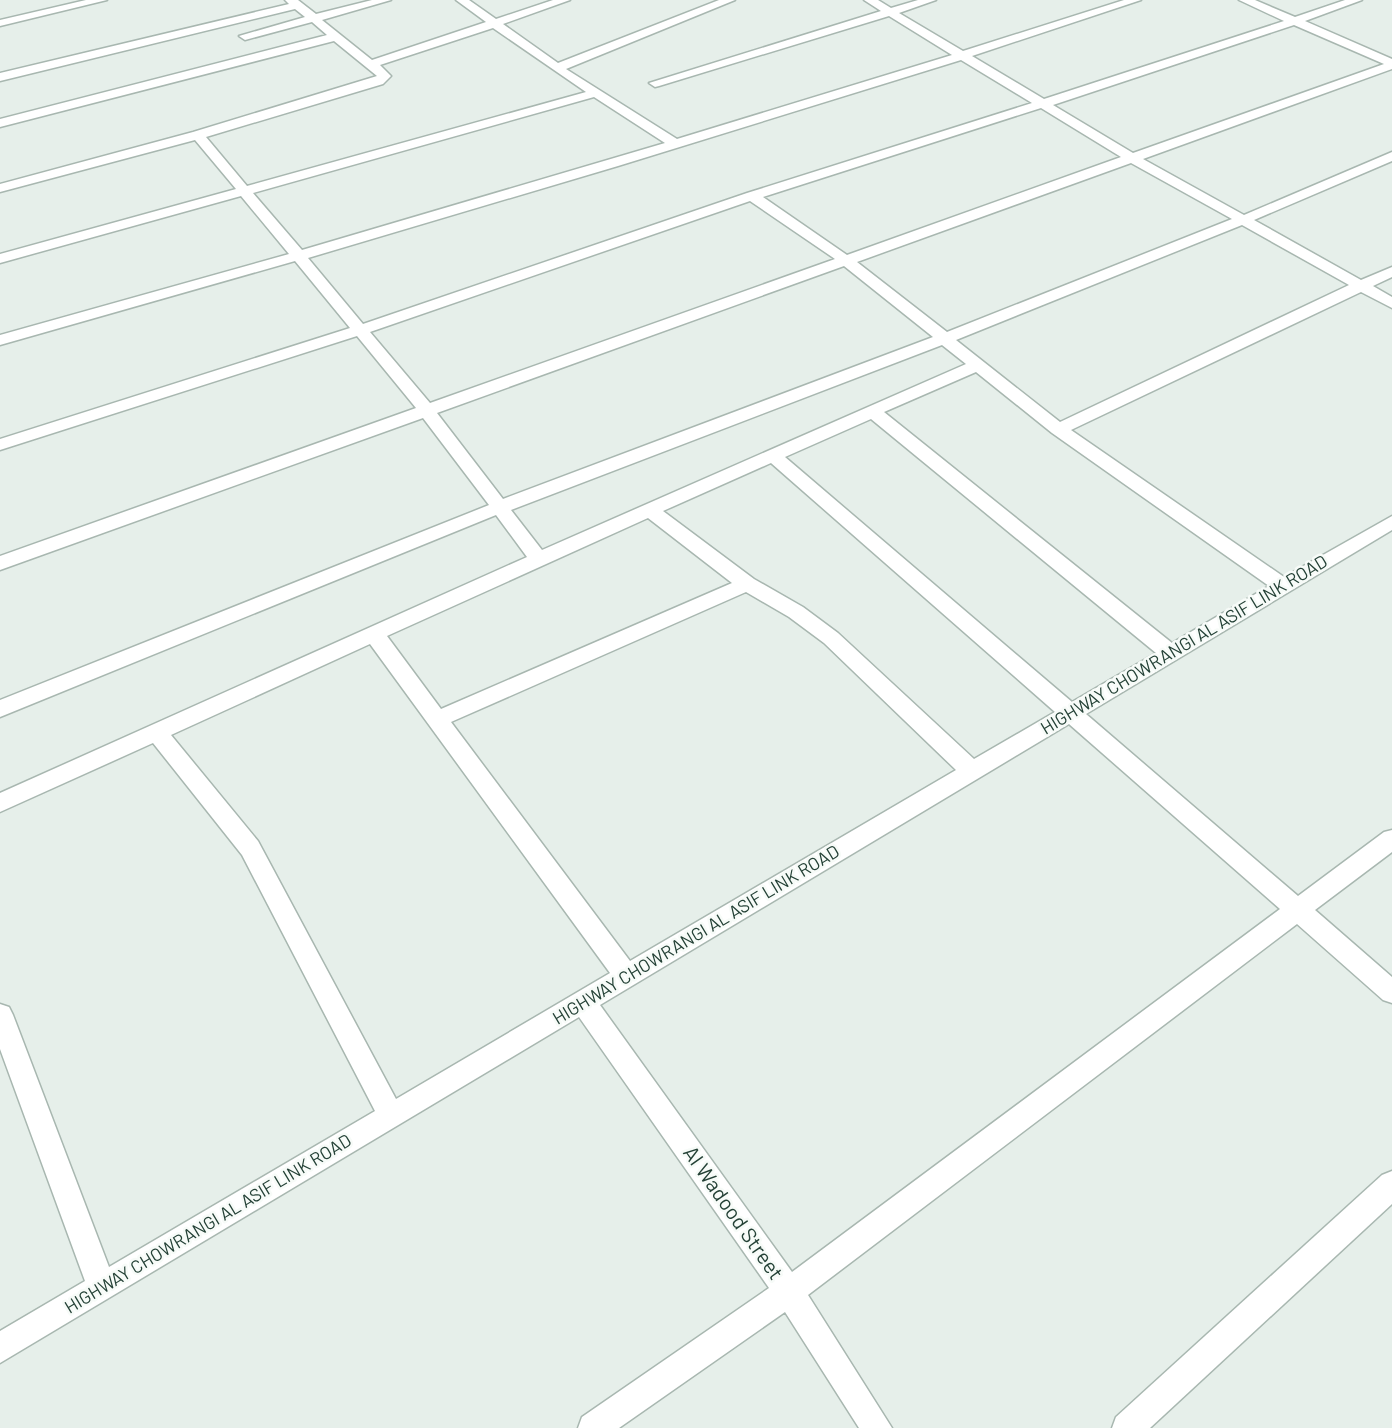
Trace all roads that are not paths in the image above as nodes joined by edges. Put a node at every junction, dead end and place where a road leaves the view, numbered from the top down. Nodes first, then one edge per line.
1 (101, 0) edge
2 (385, 0) edge
3 (462, 0) edge
4 (564, 0) edge
5 (729, 0) edge
6 (870, 0) edge
7 (930, 0) edge
8 (1135, 0) edge
9 (1245, 0) edge
10 (1356, 0) edge
11 (295, 3) edge
12 (893, 12) junction
13 (316, 18) junction
14 (1296, 21) junction
15 (0, 23) edge
16 (497, 23) junction
17 (245, 36) dead end
18 (338, 36) junction
19 (961, 57) junction
20 (372, 64) junction
21 (1392, 64) edge
22 (557, 68) junction
23 (0, 77) edge
24 (655, 83) dead end
25 (596, 93) junction
26 (1042, 104) junction
27 (0, 123) edge
28 (198, 135) junction
29 (674, 142) junction
30 (1392, 156) edge
31 (1134, 159) junction
32 (0, 188) edge
33 (248, 192) junction
34 (752, 196) junction
35 (1245, 221) junction
36 (297, 256) junction
37 (0, 259) edge
38 (847, 261) junction
39 (1392, 271) edge
40 (1361, 286) junction
41 (1392, 303) edge
42 (361, 330) junction
43 (0, 340) edge
44 (945, 340) junction
45 (977, 365) junction
46 (428, 412) junction
47 (873, 412) junction
48 (1058, 429) junction
49 (0, 445) edge
50 (774, 456) junction
51 (502, 507) junction
52 (652, 511) junction
53 (1392, 522) edge
54 (539, 559) junction
55 (0, 563) edge
56 (747, 584) junction
57 (1283, 586) junction
58 (374, 634) junction
59 (1170, 653) junction
60 (0, 709) edge
61 (1070, 712) junction
62 (436, 720) junction
63 (156, 732) junction
64 (972, 771) junction
65 (0, 803) edge
66 (1392, 839) edge
67 (1297, 911) junction
68 (627, 976) junction
69 (1392, 992) edge
70 (583, 1002) junction
71 (0, 1014) edge
72 (391, 1115) junction
73 (1392, 1185) edge
74 (102, 1287) junction
75 (789, 1292) junction
76 (0, 1348) edge
77 (593, 1428) edge
78 (877, 1428) edge
79 (1127, 1428) edge

1 - 15 street
2 - 13 street
3 - 16 street
4 - 16 street
5 - 22 street
6 - 12 street
7 - 12 street
8 - 19 street
9 - 14 street
10 - 14 street
11 - 13 street
11 - 23 street
12 - 19 street
12 - 24 street
13 - 17 street
13 - 18 street
14 - 21 street
14 - 26 street
16 - 20 street
16 - 22 street
18 - 20 street
18 - 27 street
19 - 26 street
19 - 29 street
20 - 28 street
21 - 31 street
22 - 25 street
25 - 29 street
25 - 33 street
26 - 31 street
26 - 34 street
28 - 32 street
28 - 33 street
29 - 36 street
30 - 35 street
31 - 35 street
31 - 38 street
33 - 36 street
33 - 37 street
34 - 38 street
34 - 42 street
35 - 40 street
35 - 44 street
36 - 42 street
36 - 43 street
38 - 44 street
38 - 46 street
39 - 40 street
40 - 41 street
40 - 48 street
42 - 46 street
42 - 49 street
44 - 45 street
44 - 51 street
45 - 47 street
45 - 48 street
46 - 51 street
46 - 55 street
47 - 50 street
47 - 59 street
48 - 57 street
50 - 52 street
50 - 61 street
51 - 54 street
51 - 60 street
52 - 54 street
52 - 56 street
53 - 57 street, HIGHWAY CHOWRANGI AL ASIF LINK ROAD
54 - 58 street
56 - 62 street
56 - 64 street
57 - 59 street, HIGHWAY CHOWRANGI AL ASIF LINK ROAD
58 - 62 street
58 - 63 street
59 - 61 street, HIGHWAY CHOWRANGI AL ASIF LINK ROAD
61 - 64 street, HIGHWAY CHOWRANGI AL ASIF LINK ROAD
61 - 67 street
62 - 68 street
63 - 65 street
63 - 72 street
64 - 68 street, HIGHWAY CHOWRANGI AL ASIF LINK ROAD
66 - 67 street
67 - 69 street
67 - 75 street
68 - 70 street, HIGHWAY CHOWRANGI AL ASIF LINK ROAD
70 - 72 street, HIGHWAY CHOWRANGI AL ASIF LINK ROAD
70 - 75 street, Al Wadood Street
71 - 74 street
72 - 74 street, HIGHWAY CHOWRANGI AL ASIF LINK ROAD
73 - 79 street
74 - 76 street, HIGHWAY CHOWRANGI AL ASIF LINK ROAD
75 - 77 street
75 - 78 street, Al Wadood Street

